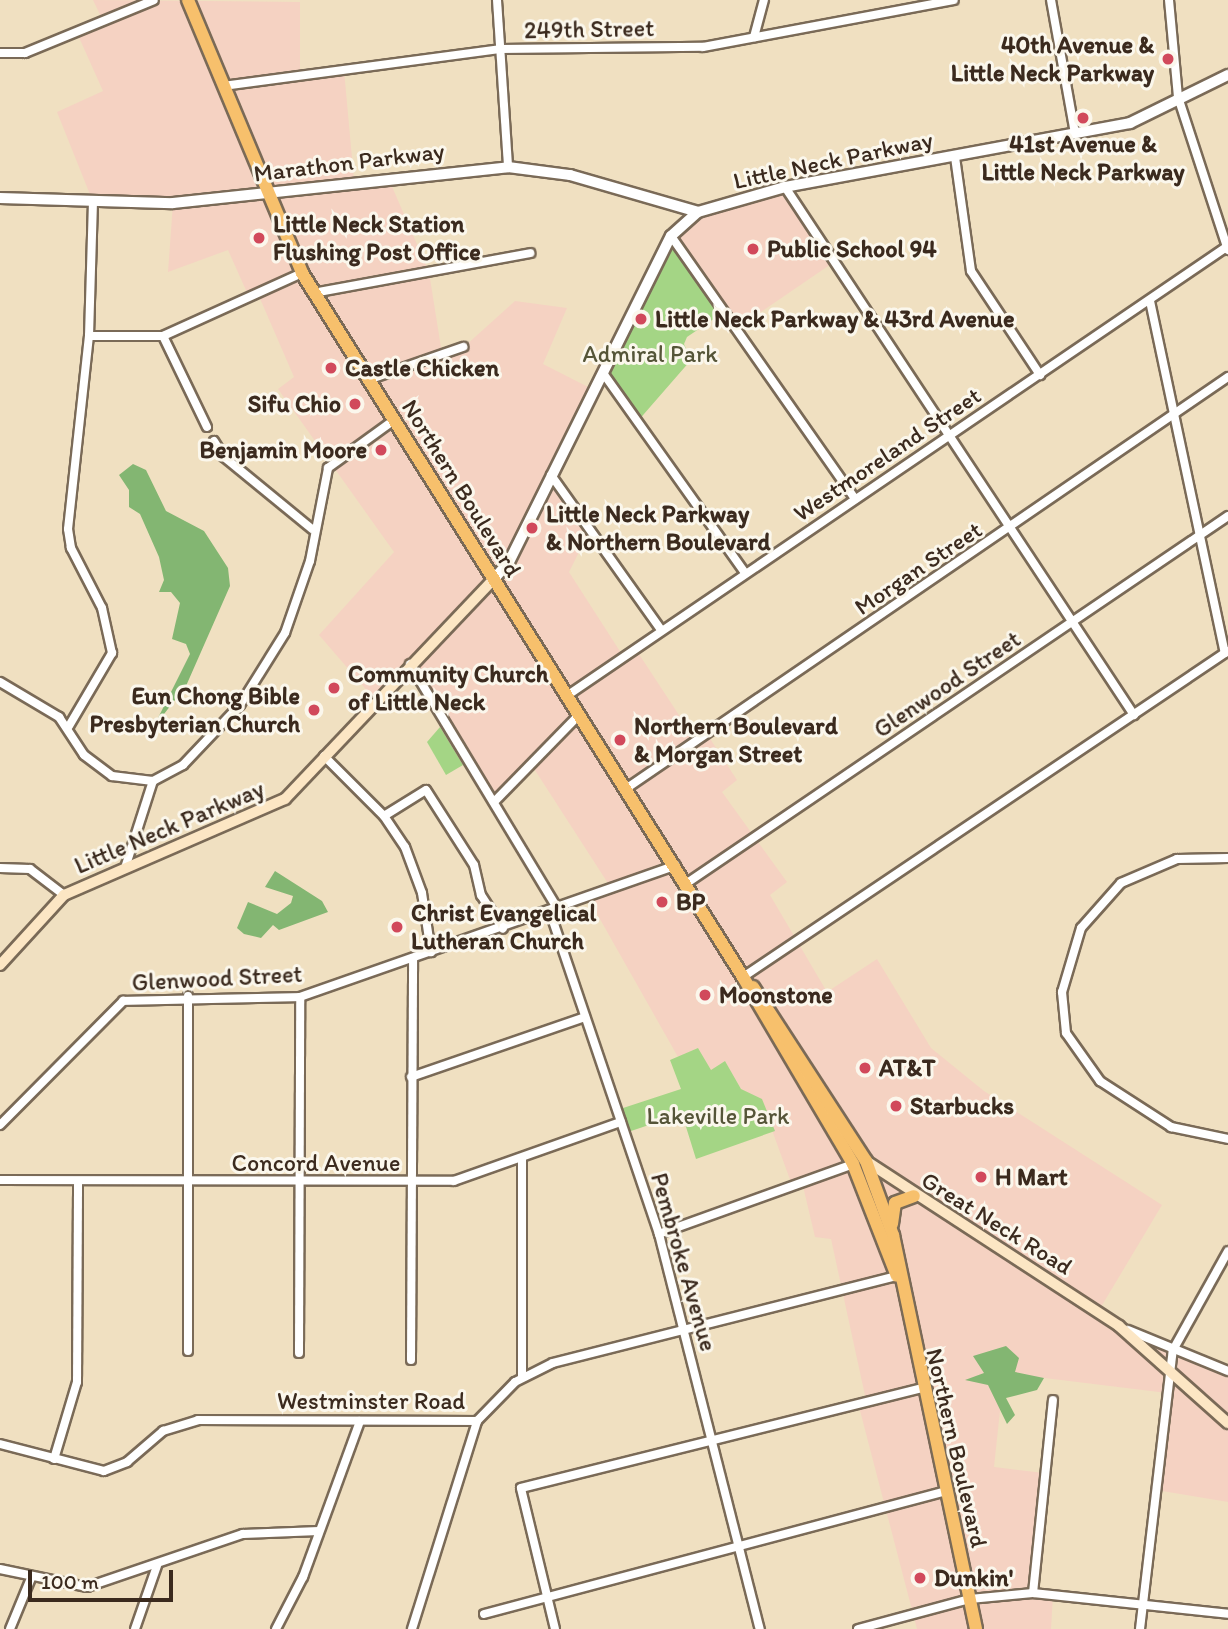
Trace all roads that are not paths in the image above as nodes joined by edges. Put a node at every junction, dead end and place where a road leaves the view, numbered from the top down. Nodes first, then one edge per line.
1 (154, 0) edge
2 (188, 0) edge
3 (497, 0) edge
4 (764, 0) edge
5 (954, 0) edge
6 (1051, 0) edge
7 (1169, 0) edge
8 (754, 37) junction
9 (500, 49) junction
10 (0, 52) edge
11 (1228, 75) edge
12 (223, 86) junction
13 (1178, 97) junction
14 (1075, 134) junction
15 (955, 157) junction
16 (508, 167) junction
17 (785, 187) junction
18 (267, 193) junction
19 (0, 198) edge
20 (93, 202) junction
21 (698, 212) junction
22 (671, 236) junction
23 (1228, 248) edge
24 (530, 253) dead end
25 (302, 273) junction
26 (313, 293) junction
27 (1150, 300) junction
28 (89, 336) junction
29 (163, 336) junction
30 (463, 348) dead end
31 (603, 373) junction
32 (1040, 375) junction
33 (1228, 377) edge
34 (368, 380) junction
35 (1175, 418) junction
36 (394, 420) junction
37 (207, 427) dead end
38 (947, 437) junction
39 (214, 441) dead end
40 (551, 475) junction
41 (855, 499) junction
42 (1228, 516) edge
43 (312, 529) junction
44 (1010, 529) junction
45 (1200, 535) junction
46 (745, 573) junction
47 (494, 579) junction
48 (1072, 622) junction
49 (661, 630) junction
50 (1227, 652) edge
51 (410, 664) junction
52 (0, 682) edge
53 (568, 695) junction
54 (580, 714) junction
55 (1133, 715) junction
56 (69, 726) junction
57 (324, 757) junction
58 (153, 781) junction
59 (627, 788) junction
60 (494, 802) junction
61 (384, 816) junction
62 (1228, 858) edge
63 (676, 865) junction
64 (0, 868) edge
65 (125, 868) junction
66 (687, 883) junction
67 (64, 895) junction
68 (554, 910) junction
69 (503, 929) junction
70 (431, 953) junction
71 (413, 958) junction
72 (0, 965) edge
73 (743, 977) junction
74 (188, 996) junction
75 (300, 997) junction
76 (585, 1017) junction
77 (411, 1077) junction
78 (621, 1122) junction
79 (0, 1125) edge
80 (1228, 1139) edge
81 (522, 1159) junction
82 (866, 1161) junction
83 (853, 1164) junction
84 (0, 1180) edge
85 (78, 1181) junction
86 (188, 1182) junction
87 (299, 1182) junction
88 (411, 1182) junction
89 (914, 1196) junction
90 (659, 1234) junction
91 (893, 1235) junction
92 (1228, 1251) edge
93 (897, 1276) junction
94 (1119, 1326) junction
95 (683, 1330) junction
96 (1173, 1350) junction
97 (188, 1351) dead end
98 (299, 1353) dead end
99 (411, 1360) dead end
100 (1170, 1368) junction
101 (1228, 1371) edge
102 (522, 1377) junction
103 (921, 1388) junction
104 (1053, 1400) dead end
105 (360, 1421) junction
106 (477, 1421) junction
107 (1228, 1423) edge
108 (713, 1437) junction
109 (0, 1444) edge
110 (54, 1459) junction
111 (944, 1492) junction
112 (319, 1531) junction
113 (738, 1546) junction
114 (157, 1566) junction
115 (0, 1569) edge
116 (31, 1578) junction
117 (1033, 1593) junction
118 (546, 1595) junction
119 (970, 1600) junction
120 (1143, 1605) junction
121 (484, 1614) dead end
122 (1228, 1614) edge
123 (10, 1629) edge
124 (135, 1629) edge
125 (276, 1629) edge
126 (412, 1629) edge
127 (555, 1629) edge
128 (760, 1629) edge
129 (858, 1629) edge
130 (976, 1629) edge
131 (1140, 1629) edge

1 - 10 street
2 - 12 main road, Northern Boulevard
3 - 9 street
4 - 8 street
5 - 8 street, 249th Street
6 - 14 street
7 - 13 street
8 - 9 street, 249th Street
9 - 12 street, 249th Street
9 - 16 street
11 - 13 street, Little Neck Parkway
12 - 18 main road, Northern Boulevard
13 - 14 street, Little Neck Parkway
13 - 23 street
14 - 15 street, Little Neck Parkway
15 - 17 street, Little Neck Parkway
15 - 32 street
16 - 18 street, Marathon Parkway
16 - 21 street, Marathon Parkway
17 - 21 street, Little Neck Parkway
17 - 38 street
18 - 20 street, Marathon Parkway
18 - 25 main road, Northern Boulevard
19 - 20 street, Marathon Parkway
20 - 28 street
21 - 22 street, Little Neck Parkway
22 - 31 street, Little Neck Parkway
22 - 41 street
23 - 27 street, Westmoreland Street
24 - 26 street
25 - 26 main road, Northern Boulevard
25 - 29 street
26 - 34 main road, Northern Boulevard
27 - 32 street, Westmoreland Street
27 - 35 street
28 - 29 street
28 - 56 street
29 - 37 street
30 - 34 street
31 - 40 street, Little Neck Parkway
31 - 46 street
32 - 38 street, Westmoreland Street
33 - 35 street, Morgan Street
34 - 36 main road, Northern Boulevard
35 - 44 street, Morgan Street
35 - 45 street
36 - 43 street
36 - 47 main road, Northern Boulevard
38 - 41 street, Westmoreland Street
38 - 44 street
39 - 43 street
40 - 47 street, Little Neck Parkway
40 - 49 street
41 - 46 street, Westmoreland Street
42 - 45 street, Glenwood Street
43 - 58 street
44 - 48 street
44 - 59 street, Morgan Street
45 - 48 street, Glenwood Street
45 - 50 street
46 - 49 street, Westmoreland Street
47 - 51 main road, Little Neck Parkway
47 - 53 main road, Northern Boulevard
48 - 55 street
48 - 66 street, Glenwood Street
49 - 53 street, Westmoreland Street
50 - 55 street
51 - 57 main road, Little Neck Parkway
51 - 60 street, Pembroke Avenue
52 - 56 street
53 - 54 main road, Northern Boulevard
54 - 59 main road, Northern Boulevard
54 - 60 street
55 - 73 street
56 - 58 street
57 - 61 street
57 - 65 main road, Little Neck Parkway
58 - 65 street
59 - 63 main road, Northern Boulevard
60 - 68 street, Pembroke Avenue
61 - 69 street
61 - 70 street
62 - 80 street
63 - 66 main road, Northern Boulevard
63 - 68 street, Glenwood Street
64 - 67 street
65 - 67 main road, Little Neck Parkway
66 - 73 main road, Northern Boulevard
67 - 72 main road, Little Neck Parkway
68 - 69 street, Glenwood Street
68 - 76 street, Pembroke Avenue
69 - 70 street, Glenwood Street
70 - 71 street, Glenwood Street
71 - 75 street, Glenwood Street
71 - 77 street
73 - 82 main road, Northern Boulevard
73 - 83 main road, Northern Boulevard
74 - 75 street, Glenwood Street
74 - 79 street, Glenwood Street
74 - 86 street
75 - 87 street
76 - 77 street
76 - 78 street, Pembroke Avenue
77 - 88 street
78 - 81 street, Concord Avenue
78 - 90 street, Pembroke Avenue
81 - 88 street, Concord Avenue
81 - 102 street
82 - 83 main road
82 - 89 main road, Great Neck Road
82 - 91 main road, Northern Boulevard
83 - 90 street
83 - 93 main road, Northern Boulevard
84 - 85 street, Concord Avenue
85 - 86 street, Concord Avenue
85 - 110 street
86 - 87 street, Concord Avenue
86 - 97 street
87 - 88 street, Concord Avenue
87 - 98 street
88 - 99 street
89 - 91 main road
89 - 94 main road, Great Neck Road
90 - 95 street, Pembroke Avenue
91 - 93 main road, Northern Boulevard
92 - 96 street
93 - 95 street, Westminster Road
93 - 103 main road, Northern Boulevard
94 - 96 street, Great Neck Road
94 - 100 main road, Great Neck Road
95 - 102 street, Westminster Road
95 - 108 street, Pembroke Avenue
96 - 100 street
96 - 101 street, Great Neck Road
100 - 107 main road, Great Neck Road
100 - 120 street
102 - 106 street, Westminster Road
103 - 108 street
103 - 111 main road, Northern Boulevard
104 - 117 street
105 - 106 street, Westminster Road
105 - 110 street, Westminster Road
105 - 112 street
106 - 126 street
108 - 113 street, Pembroke Avenue
108 - 118 street
109 - 110 street, Westminster Road
111 - 113 street
111 - 119 main road, Northern Boulevard
112 - 114 street
112 - 125 street
113 - 118 street
113 - 128 street, Pembroke Avenue
114 - 116 street
114 - 124 street
115 - 116 street
116 - 123 street
117 - 119 street
117 - 120 street
118 - 121 street
118 - 127 street
119 - 129 street
119 - 130 main road, Northern Boulevard
120 - 122 street
120 - 131 street

